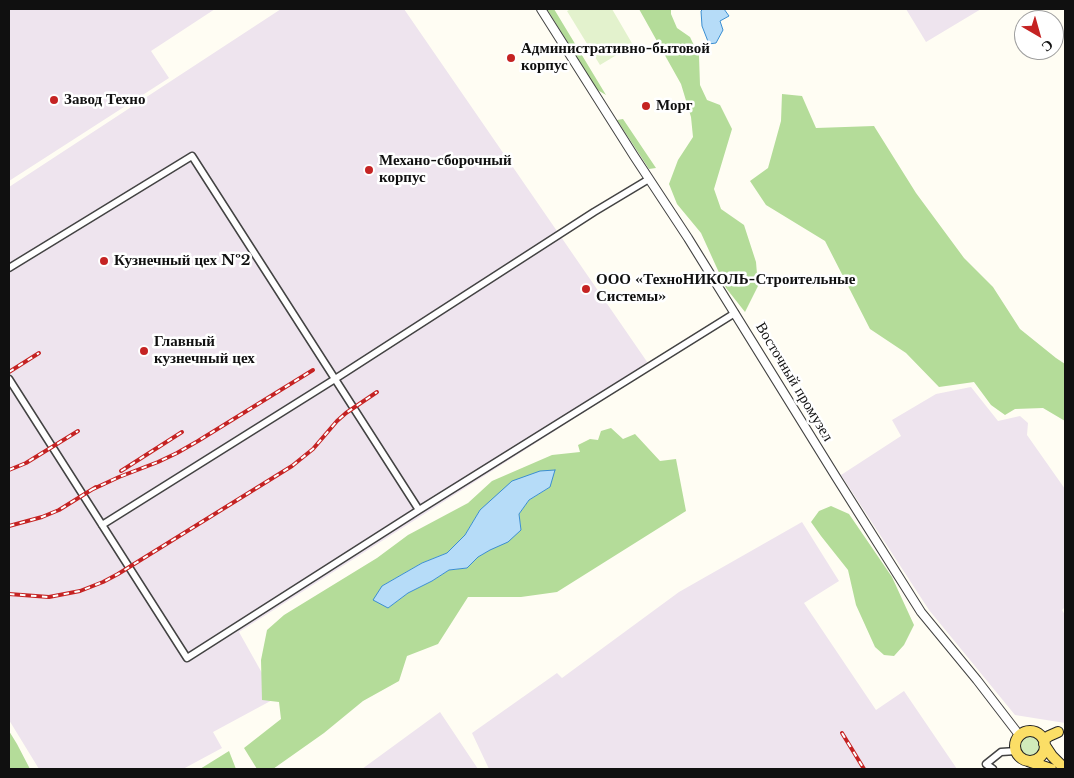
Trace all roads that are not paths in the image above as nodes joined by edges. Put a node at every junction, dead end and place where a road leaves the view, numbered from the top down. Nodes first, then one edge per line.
1 (541, 9) edge
2 (649, 179) junction
3 (9, 268) edge
4 (735, 313) junction
5 (9, 379) edge
6 (335, 380) junction
7 (419, 510) junction
8 (102, 525) junction
9 (1030, 732) junction
10 (1061, 732) edge
11 (1020, 736) junction
12 (1044, 744) junction
13 (1016, 751) junction
14 (1025, 760) junction
15 (993, 769) edge
16 (1051, 769) edge
17 (1065, 769) edge

1 - 2 street, Восточный промузел
2 - 4 street, Восточный промузел
2 - 6 street
3 - 6 street
4 - 7 street
4 - 11 street, Восточный промузел
5 - 8 street
6 - 7 street
6 - 8 street
7 - 8 street
9 - 10 main road
9 - 11 main road
9 - 12 main road
10 - 12 main road
11 - 13 main road
12 - 14 main road
12 - 17 main road
13 - 14 main road
13 - 15 street
14 - 16 main road

